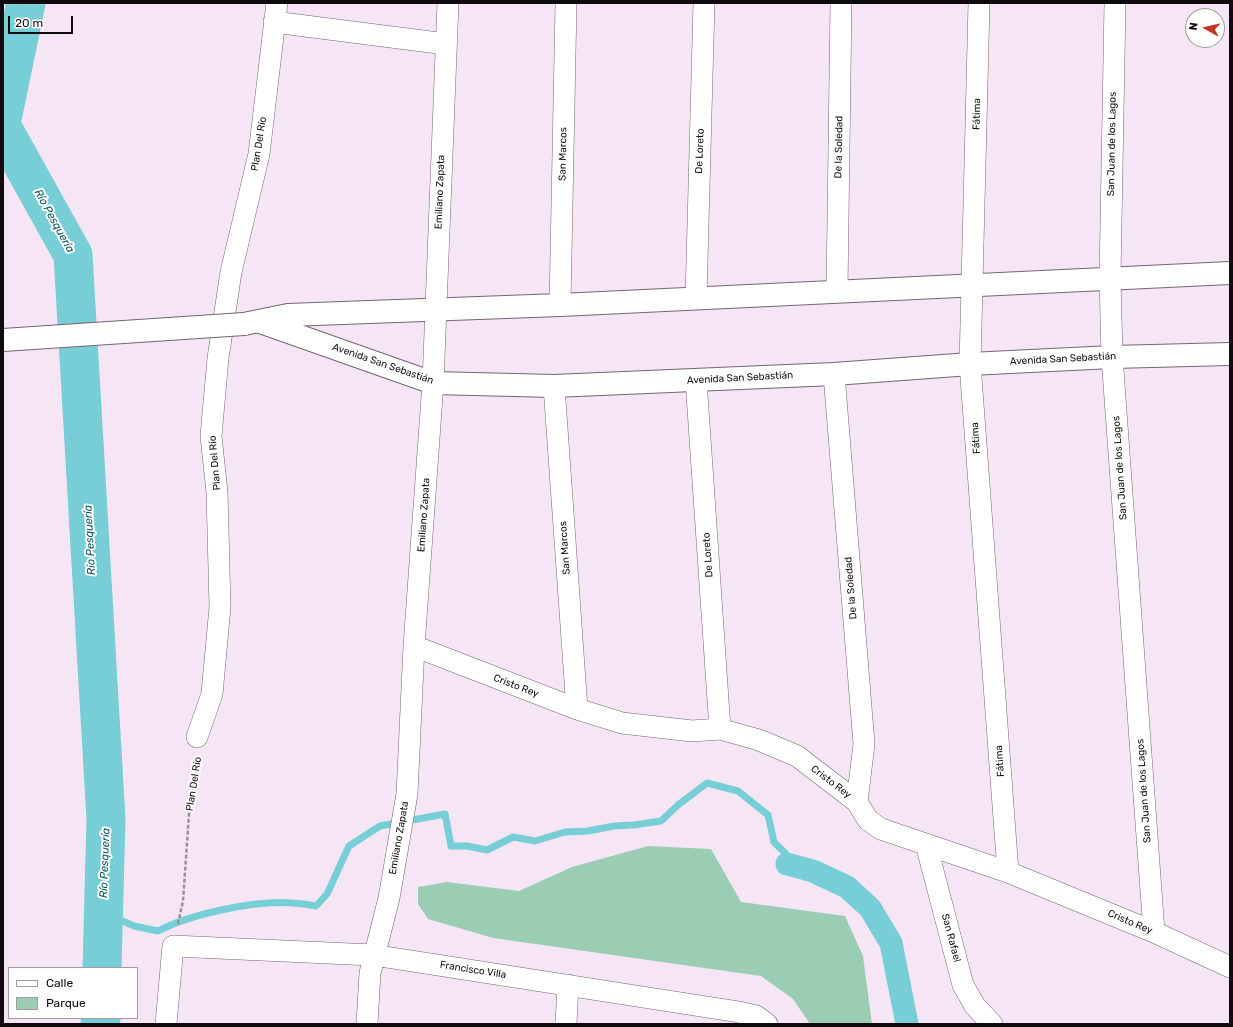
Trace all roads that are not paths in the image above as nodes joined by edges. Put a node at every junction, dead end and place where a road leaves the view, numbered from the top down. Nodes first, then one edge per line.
1 (448, 3) edge
2 (566, 3) edge
3 (704, 3) edge
4 (841, 3) edge
5 (979, 3) edge
6 (1115, 3) edge
7 (276, 13) edge
8 (446, 44) junction
9 (1230, 273) edge
10 (1110, 278) junction
11 (972, 286) junction
12 (837, 291) junction
13 (696, 298) junction
14 (560, 305) junction
15 (436, 310) junction
16 (252, 323) junction
17 (3, 340) edge
18 (1230, 354) edge
19 (1112, 357) junction
20 (970, 364) junction
21 (834, 374) junction
22 (696, 380) junction
23 (433, 383) junction
24 (554, 386) junction
25 (414, 646) junction
26 (577, 710) junction
27 (720, 729) junction
28 (197, 737) road end
29 (857, 802) junction
30 (926, 844) junction
31 (1008, 872) junction
32 (1154, 932) junction
33 (373, 955) junction
34 (1230, 967) edge
35 (568, 985) junction
36 (739, 1018) edge
37 (166, 1024) edge
38 (367, 1024) edge
39 (566, 1024) edge
40 (767, 1024) edge
41 (992, 1024) edge

1 - 8 street, Emiliano Zapata
2 - 14 street, San Marcos
3 - 13 street, De Loreto
4 - 12 street, De la Soledad
5 - 11 street, Fátima
6 - 10 street, San Juan de los Lagos
7 - 8 street
7 - 28 street, Plan Del Río
8 - 15 street, Emiliano Zapata
9 - 10 main road, Avenida San Sebastián
10 - 11 main road, Avenida San Sebastián
10 - 19 street, San Juan de los Lagos
11 - 12 main road, Avenida San Sebastián
11 - 20 street, Fátima
12 - 13 main road, Avenida San Sebastián
13 - 14 main road, Avenida San Sebastián
14 - 15 main road, Avenida San Sebastián
15 - 16 main road, Avenida San Sebastián
15 - 23 street, Emiliano Zapata
16 - 17 main road, Avenida San Sebastián, bridge
16 - 23 main road, Avenida San Sebastián
18 - 19 main road, Avenida San Sebastián
19 - 20 main road, Avenida San Sebastián
19 - 32 street, San Juan de los Lagos
20 - 21 main road, Avenida San Sebastián
20 - 31 street, Fátima
21 - 22 main road, Avenida San Sebastián
21 - 29 street, De la Soledad
22 - 24 main road, Avenida San Sebastián
22 - 27 street, De Loreto
23 - 24 main road, Avenida San Sebastián
23 - 25 street, Emiliano Zapata
24 - 26 street, San Marcos
25 - 26 street, Cristo Rey
25 - 33 street, Emiliano Zapata
26 - 27 street, Cristo Rey
27 - 29 street, Cristo Rey
29 - 30 street, Cristo Rey
30 - 31 street, Cristo Rey
30 - 41 street, San Rafael
31 - 32 street, Cristo Rey
32 - 34 street, Cristo Rey
33 - 35 street, Francisco Villa
33 - 37 street, Francisco Villa
33 - 38 street, Emiliano Zapata
35 - 36 street, Francisco Villa
35 - 39 street
36 - 40 street, Francisco Villa

